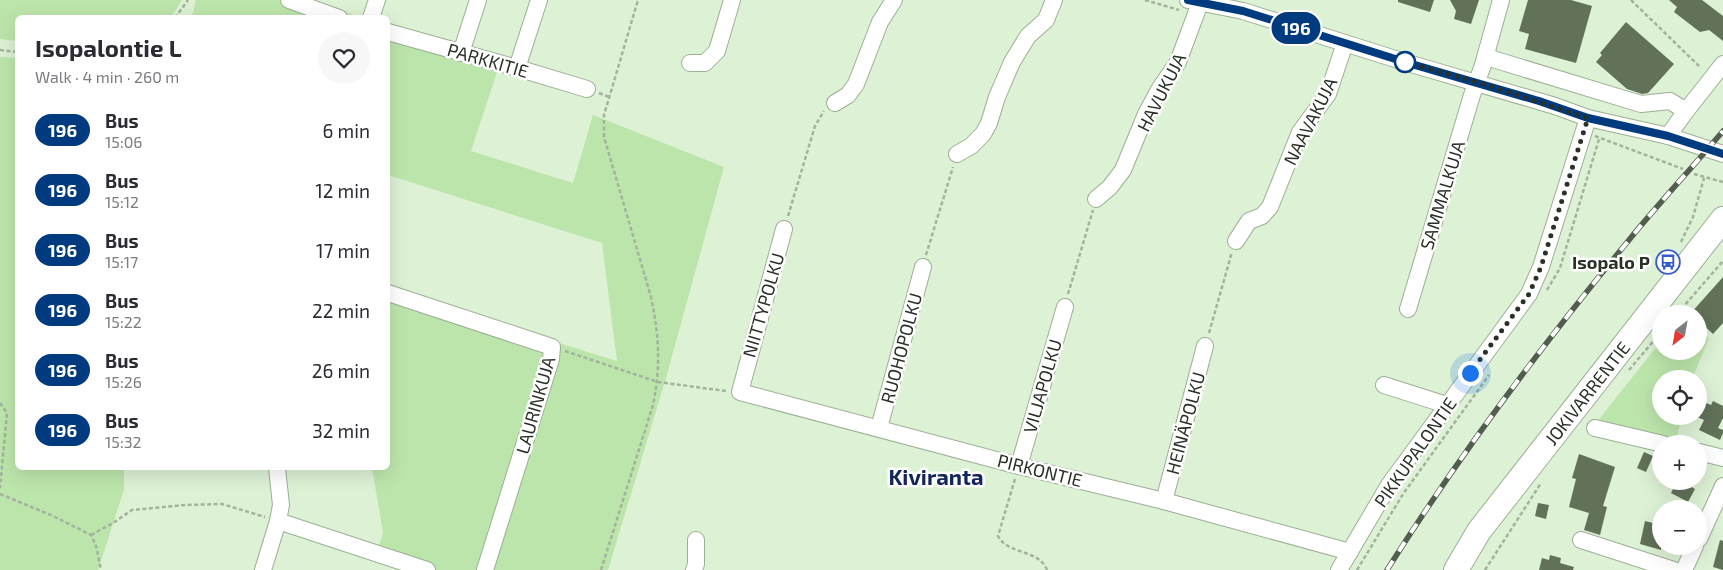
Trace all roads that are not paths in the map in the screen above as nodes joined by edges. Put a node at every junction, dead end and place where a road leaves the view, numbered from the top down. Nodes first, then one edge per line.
1 (289, 0) edge
2 (376, 0) edge
3 (478, 0) edge
4 (539, 0) edge
5 (732, 0) edge
6 (894, 0) edge
7 (1054, 0) edge
8 (1501, 0) edge
9 (1194, 2) edge
10 (1219, 3) edge
11 (331, 15) edge
12 (372, 15) edge
13 (390, 33) edge
14 (1346, 43) junction
15 (461, 53) junction
16 (1486, 56) junction
17 (690, 63) dead end
18 (1723, 64) edge
19 (517, 68) junction
20 (1565, 80) junction
21 (1477, 82) junction
22 (587, 89) dead end
23 (836, 103) road end
24 (1555, 106) junction
25 (1686, 111) junction
26 (1585, 124) junction
27 (1668, 136) junction
28 (957, 154) road end
29 (1723, 154) edge
30 (1096, 199) road end
31 (1723, 219) edge
32 (784, 229) road end
33 (1236, 241) road end
34 (923, 267) road end
35 (390, 294) edge
36 (1065, 307) road end
37 (1408, 309) dead end
38 (1205, 346) road end
39 (1384, 385) dead end
40 (741, 387) joint
41 (1447, 405) junction
42 (879, 428) junction
43 (1595, 428) dead end
44 (1652, 441) edge
45 (1707, 454) edge
46 (1723, 458) edge
47 (1019, 466) junction
48 (277, 470) edge
49 (1723, 486) edge
50 (1164, 501) junction
51 (280, 513) junction
52 (1707, 521) edge
53 (696, 540) dead end
54 (1581, 540) dead end
55 (1350, 552) junction
56 (1691, 555) edge
57 (422, 569) edge
58 (263, 570) edge
59 (485, 570) edge
60 (694, 570) edge
61 (1339, 570) edge
62 (1456, 570) edge
63 (1674, 570) edge
64 (1684, 570) edge

1 - 11 street
2 - 12 street
3 - 15 street
4 - 19 street
5 - 17 street
6 - 23 street
7 - 28 street
8 - 16 street, SAMMALKUJA
9 - 10 street
9 - 30 street, HAVUKUJA
10 - 14 street
13 - 15 street, PARKKITIE
14 - 21 street
14 - 33 street, NAAVAKUJA
15 - 19 street, PARKKITIE
16 - 20 street
16 - 21 street, SAMMALKUJA
18 - 25 street
19 - 22 street, PARKKITIE
20 - 24 street
20 - 25 street
21 - 24 street
21 - 37 street, SAMMALKUJA
24 - 26 street
25 - 27 street
26 - 27 street
26 - 41 street, PIKKUPALONTIE
27 - 29 street
31 - 62 highway, JOKIVARRENTIE
32 - 40 street, NIITTYPOLKU
34 - 42 street, RUOHOPOLKU
35 - 59 street, LAURINKUJA
36 - 47 street, VILJAPOLKU
38 - 50 street, HEINÄPOLKU
39 - 41 street
40 - 42 street, PIRKONTIE
41 - 55 street, PIKKUPALONTIE
42 - 47 street, PIRKONTIE
43 - 44 street
45 - 46 street
47 - 50 street, PIRKONTIE
48 - 51 street
49 - 52 street
50 - 55 street, PIRKONTIE
51 - 57 street
51 - 58 street
53 - 60 street
54 - 63 street
55 - 61 street, PIKKUPALONTIE
56 - 64 street

